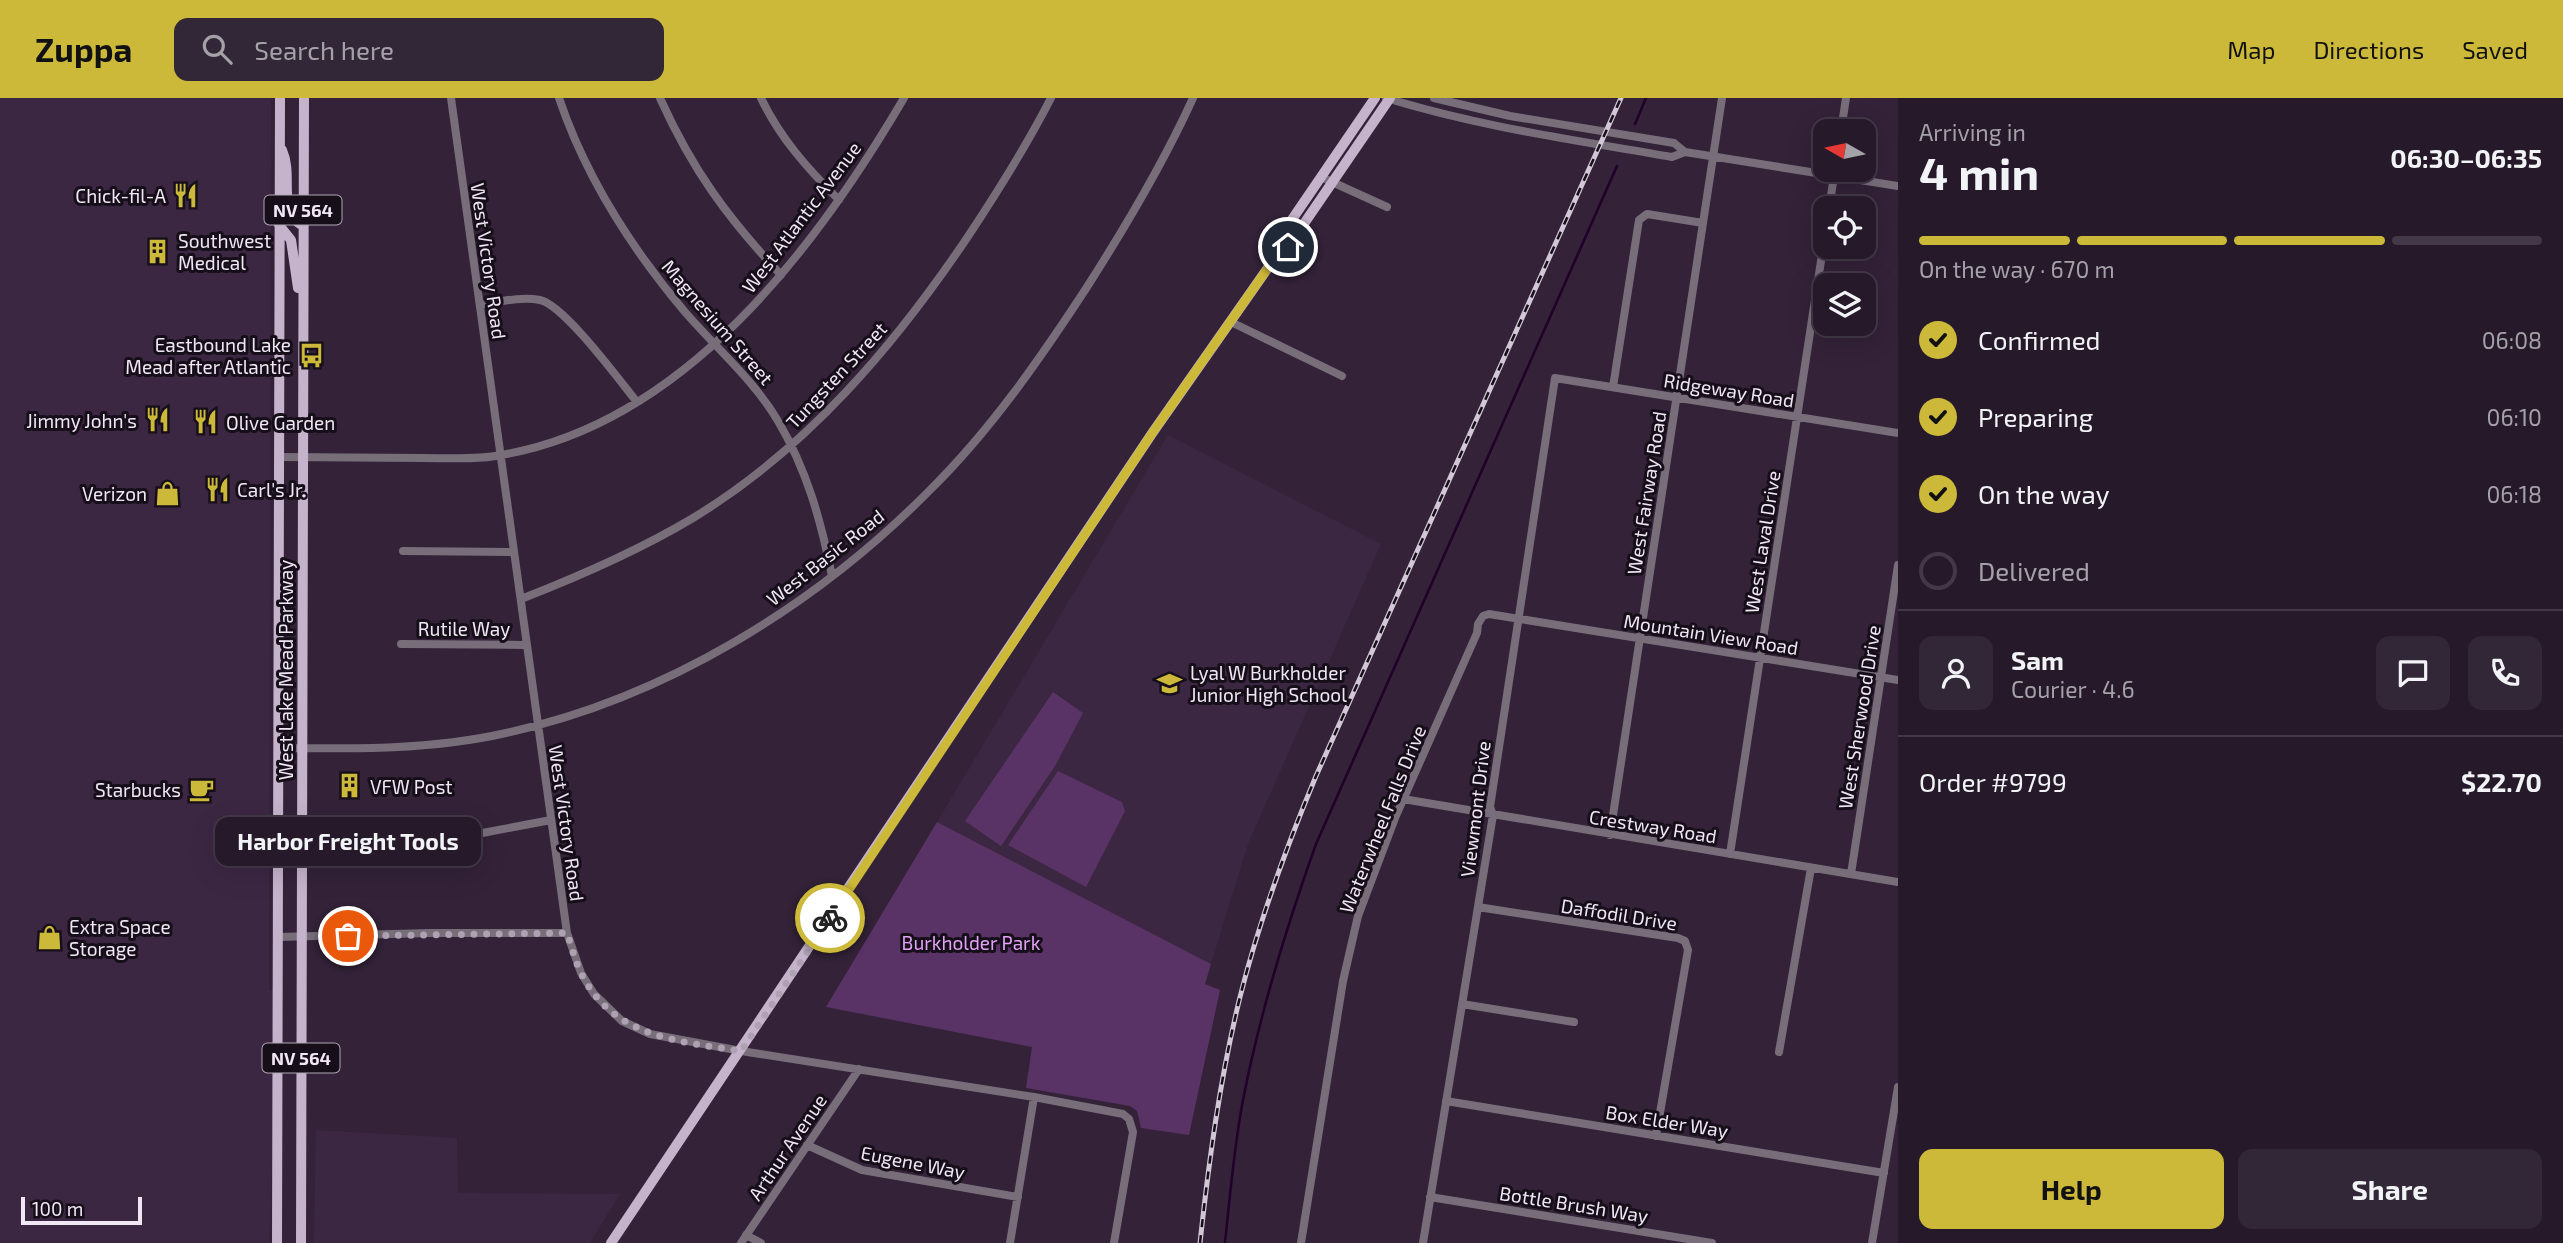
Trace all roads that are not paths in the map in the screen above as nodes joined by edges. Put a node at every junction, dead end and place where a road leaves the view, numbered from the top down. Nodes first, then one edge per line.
1 (280, 98) edge
2 (304, 98) edge
3 (451, 98) edge
4 (559, 98) edge
5 (660, 98) edge
6 (761, 98) edge
7 (904, 98) edge
8 (1051, 98) edge
9 (1193, 98) edge
10 (1375, 98) edge
11 (1388, 98) edge
12 (1434, 98) edge
13 (1722, 98) edge
14 (1846, 98) edge
15 (1843, 119) edge
16 (280, 144) junction
17 (1685, 152) junction
18 (1714, 156) junction
19 (1813, 170) edge
20 (1321, 177) junction
21 (1876, 181) edge
22 (1332, 182) junction
23 (1898, 186) edge
24 (839, 200) junction
25 (1387, 207) dead end
26 (1703, 223) junction
27 (279, 225) junction
28 (303, 226) junction
29 (1277, 255) junction
30 (1821, 259) edge
31 (781, 275) junction
32 (480, 304) junction
33 (303, 322) junction
34 (1231, 322) junction
35 (715, 343) junction
36 (1342, 376) dead end
37 (1555, 378) joint
38 (1613, 387) junction
39 (1677, 397) junction
40 (637, 402) junction
41 (1797, 417) junction
42 (1898, 433) edge
43 (792, 445) junction
44 (500, 455) junction
45 (279, 457) junction
46 (303, 457) junction
47 (403, 551) dead end
48 (514, 552) junction
49 (1898, 565) edge
50 (832, 576) junction
51 (520, 599) junction
52 (1518, 619) junction
53 (1640, 639) junction
54 (401, 644) dead end
55 (526, 645) junction
56 (1761, 658) junction
57 (1881, 677) junction
58 (1898, 680) edge
59 (538, 725) junction
60 (278, 748) junction
61 (302, 748) junction
62 (1404, 799) junction
63 (1493, 815) junction
64 (551, 820) junction
65 (1610, 835) junction
66 (393, 841) dead end
67 (1730, 854) junction
68 (1811, 867) junction
69 (1851, 874) junction
70 (1898, 882) edge
71 (1478, 907) junction
72 (567, 933) junction
73 (278, 937) junction
74 (302, 937) junction
75 (1462, 1004) junction
76 (1574, 1022) dead end
77 (741, 1051) junction
78 (1779, 1052) dead end
79 (859, 1069) junction
80 (1898, 1087) edge
81 (1034, 1097) junction
82 (1446, 1101) junction
83 (1656, 1136) junction
84 (807, 1145) junction
85 (1884, 1173) junction
86 (1018, 1197) junction
87 (1430, 1197) junction
88 (746, 1235) junction
89 (277, 1243) edge
90 (301, 1243) edge
91 (611, 1243) edge
92 (741, 1243) edge
93 (761, 1243) edge
94 (1010, 1243) edge
95 (1114, 1243) edge
96 (1301, 1243) edge
97 (1423, 1243) edge
98 (1712, 1243) edge
99 (1872, 1243) edge

1 - 16 main road, West Lake Mead Parkway / NV 564
2 - 28 main road, West Lake Mead Parkway / NV 564
3 - 32 street, West Victory Road
4 - 35 street, Magnesium Street
5 - 31 street
6 - 24 street
7 - 24 street, West Atlantic Avenue
8 - 43 street, Tungsten Street
9 - 50 street, West Basic Road
10 - 20 main road
11 - 17 street
11 - 22 main road
12 - 17 street
13 - 18 street, West Fairway Road
14 - 15 street
16 - 27 main road, West Lake Mead Parkway / NV 564
16 - 28 main road
17 - 18 street
18 - 19 street
18 - 26 street, West Fairway Road
20 - 22 street
20 - 29 main road
21 - 23 street
22 - 25 street
22 - 29 main road
24 - 31 street, West Atlantic Avenue
26 - 38 street
26 - 39 street, West Fairway Road
27 - 33 main road
27 - 45 main road, West Lake Mead Parkway / NV 564
28 - 33 main road, West Lake Mead Parkway / NV 564
29 - 34 main road
30 - 41 street, West Laval Drive
31 - 35 street, West Atlantic Avenue
32 - 40 street
32 - 44 street, West Victory Road
33 - 46 main road, West Lake Mead Parkway / NV 564
34 - 36 street
34 - 77 main road
35 - 40 street, West Atlantic Avenue
35 - 43 street, Magnesium Street
37 - 38 street, Ridgeway Road
37 - 52 street, Viewmont Drive
38 - 39 street, Ridgeway Road
39 - 41 street, Ridgeway Road
39 - 53 street, West Fairway Road
40 - 44 street, West Atlantic Avenue
41 - 42 street, Ridgeway Road
41 - 56 street, West Laval Drive
43 - 50 street, Magnesium Street
43 - 51 street, Tungsten Street
44 - 46 street, West Atlantic Avenue
44 - 48 street, West Victory Road
45 - 46 street, West Atlantic Avenue
45 - 60 main road, West Lake Mead Parkway / NV 564
46 - 61 main road, West Lake Mead Parkway / NV 564
47 - 48 street
48 - 51 street, West Victory Road
49 - 57 street, West Sherwood Drive
50 - 59 street, West Basic Road
51 - 55 street, West Victory Road
52 - 53 street, Mountain View Road
52 - 62 street, Waterwheel Falls Drive
52 - 63 street, Viewmont Drive
53 - 56 street, Mountain View Road
53 - 65 street, West Fairway Road
54 - 55 street, Rutile Way
55 - 59 street, West Victory Road
56 - 57 street, Mountain View Road
56 - 67 street, West Laval Drive
57 - 58 street, Mountain View Road
57 - 69 street, West Sherwood Drive
59 - 61 street, West Basic Road
59 - 64 street, West Victory Road
60 - 61 street, West Basic Road
60 - 73 main road, West Lake Mead Parkway / NV 564
61 - 74 main road, West Lake Mead Parkway / NV 564
62 - 63 street, Crestway Road
62 - 96 street, Waterwheel Falls Drive
63 - 65 street, Crestway Road
63 - 71 street, Viewmont Drive
64 - 66 street
64 - 72 street, West Victory Road
65 - 67 street, Crestway Road
67 - 68 street, Crestway Road
68 - 69 street, Crestway Road
68 - 78 street
69 - 70 street, Crestway Road
71 - 75 street, Viewmont Drive
71 - 83 street, Daffodil Drive
72 - 74 street
72 - 77 street, West Victory Road
73 - 74 street
73 - 89 main road, West Lake Mead Parkway / NV 564
74 - 90 main road, West Lake Mead Parkway / NV 564
75 - 76 street
75 - 82 street, Viewmont Drive
77 - 79 street, West Victory Road
77 - 91 main road
79 - 81 street, West Victory Road
79 - 84 street, Arthur Avenue
80 - 85 street
81 - 86 street
81 - 95 street, West Victory Road
82 - 83 street, Box Elder Way
82 - 87 street, Viewmont Drive
83 - 85 street, Box Elder Way
84 - 86 street, Eugene Way
84 - 88 street, Arthur Avenue
85 - 99 street
86 - 94 street
87 - 97 street, Viewmont Drive
87 - 98 street, Bottle Brush Way
88 - 92 street, Arthur Avenue
88 - 93 street

